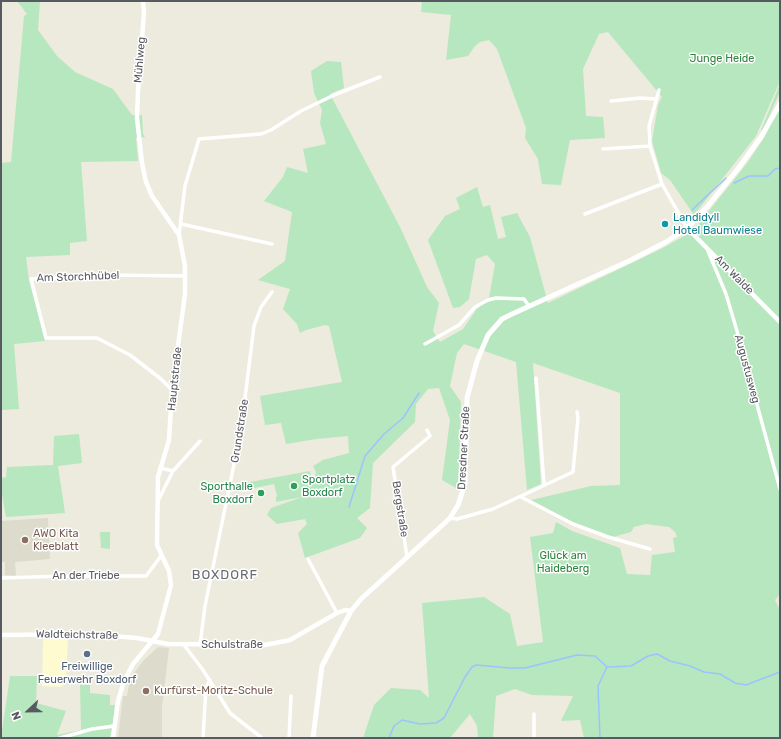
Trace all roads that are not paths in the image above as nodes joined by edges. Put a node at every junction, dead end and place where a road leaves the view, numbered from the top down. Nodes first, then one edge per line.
1 (143, 1) edge
2 (380, 77) dead end
3 (659, 90) dead end
4 (656, 99) junction
5 (611, 100) dead end
6 (780, 104) edge
7 (137, 118) joint
8 (650, 146) junction
9 (603, 148) dead end
10 (662, 184) junction
11 (586, 214) dead end
12 (181, 224) junction
13 (687, 228) junction
14 (179, 235) junction
15 (272, 244) dead end
16 (708, 251) junction
17 (185, 276) junction
18 (272, 292) dead end
19 (530, 306) junction
20 (780, 322) edge
21 (425, 344) dead end
22 (536, 378) dead end
23 (172, 390) junction
24 (577, 412) dead end
25 (427, 430) dead end
26 (200, 440) dead end
27 (160, 468) junction
28 (173, 471) junction
29 (544, 484) junction
30 (780, 489) edge
31 (521, 497) junction
32 (158, 501) junction
33 (450, 518) junction
34 (650, 549) dead end
35 (161, 556) junction
36 (407, 558) junction
37 (308, 559) dead end
38 (1, 578) edge
39 (351, 611) junction
40 (337, 613) junction
41 (1, 635) edge
42 (153, 642) junction
43 (184, 645) junction
44 (200, 645) junction
45 (210, 680) junction
46 (291, 696) dead end
47 (534, 714) dead end
48 (115, 726) junction
49 (60, 738) edge
50 (113, 738) edge
51 (203, 738) edge
52 (262, 738) edge
53 (289, 738) edge
54 (313, 738) edge
55 (534, 738) edge

1 - 7 street, Mühlweg
2 - 12 street
3 - 4 street
4 - 5 street
4 - 8 street
6 - 13 main road, Dresdner Straße
7 - 14 street, Hauptstraße
8 - 9 street
8 - 10 street
10 - 11 street
10 - 13 street
12 - 14 street
12 - 15 street
13 - 16 street, Am Walde
13 - 19 main road, Dresdner Straße
14 - 17 street, Hauptstraße
16 - 20 street, Am Walde
16 - 30 street, Augustusweg
17 - 23 street, Hauptstraße
17 - 23 street, Am Storchhübel
18 - 44 street, Grundstraße
19 - 21 street
19 - 33 main road, Dresdner Straße
22 - 29 street
23 - 27 street, Hauptstraße
24 - 29 street
25 - 36 street, Bergstraße
26 - 28 street
27 - 28 street
27 - 32 street, Hauptstraße
28 - 32 street
29 - 31 street
31 - 33 street
31 - 34 street
32 - 35 street, Hauptstraße
33 - 36 main road, Dresdner Straße
35 - 38 street, An der Triebe
35 - 42 street, Hauptstraße
36 - 39 main road, Dresdner Straße
37 - 40 street
39 - 40 street, Schulstraße
39 - 54 main road, Dresdner Straße
40 - 44 street, Schulstraße
41 - 42 street, Waldteichstraße
42 - 43 street, Schulstraße
42 - 48 street, Hauptstraße
43 - 44 street, Schulstraße
43 - 45 street
45 - 51 street
45 - 52 street
46 - 53 street
47 - 55 street
48 - 49 street
48 - 50 street, Hauptstraße

